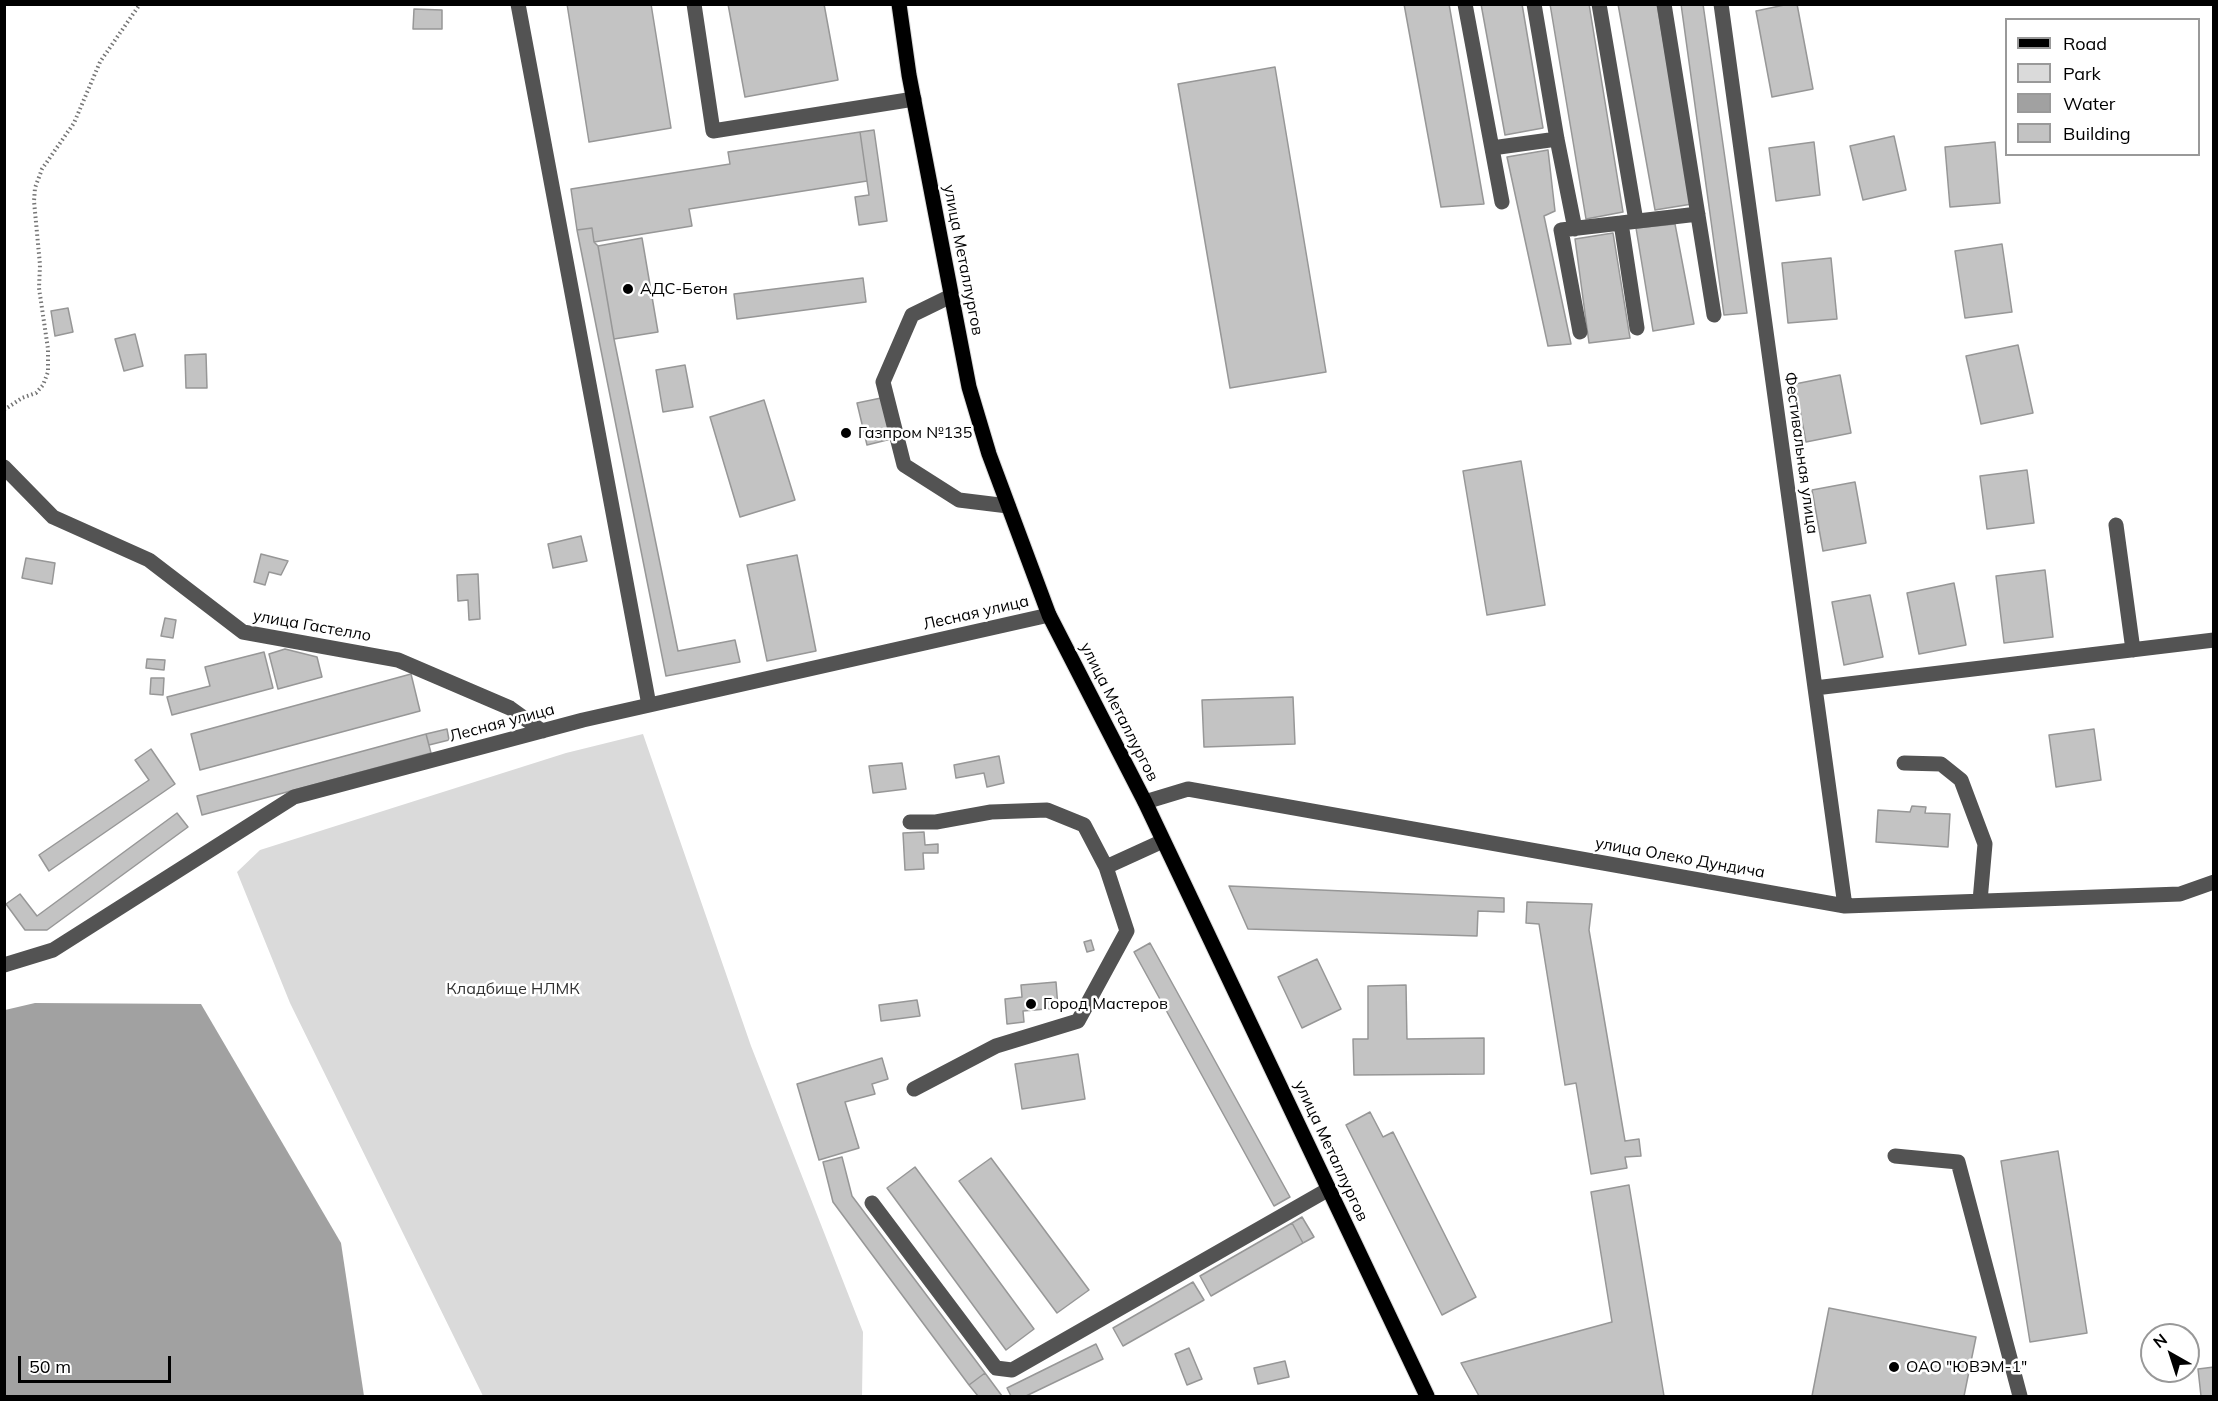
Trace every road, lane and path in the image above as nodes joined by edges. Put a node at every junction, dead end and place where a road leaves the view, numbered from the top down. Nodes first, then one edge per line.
1 (140, 4) edge
2 (518, 4) edge
3 (694, 4) edge
4 (899, 4) edge
5 (1465, 4) edge
6 (1534, 4) edge
7 (1599, 4) edge
8 (1664, 4) edge
9 (1721, 4) edge
10 (914, 99) junction
11 (1557, 139) junction
12 (1492, 148) junction
13 (1502, 202) dead end
14 (1698, 214) junction
15 (1628, 222) junction
16 (1575, 229) junction
17 (951, 296) junction
18 (1714, 315) dead end
19 (1637, 328) dead end
20 (1580, 332) dead end
21 (4, 410) edge
22 (4, 467) edge
23 (1008, 506) junction
24 (2116, 525) dead end
25 (1049, 615) junction
26 (2214, 640) edge
27 (2133, 650) junction
28 (1815, 688) junction
29 (648, 705) junction
30 (542, 731) junction
31 (1904, 763) dead end
32 (1145, 802) junction
33 (910, 822) dead end
34 (1163, 841) junction
35 (1106, 867) junction
36 (2214, 882) edge
37 (1980, 901) junction
38 (1845, 906) junction
39 (4, 965) edge
40 (914, 1089) dead end
41 (1895, 1156) dead end
42 (1329, 1189) junction
43 (872, 1203) dead end
44 (1427, 1396) edge
45 (2020, 1396) edge

1 - 21 path
2 - 29 street
3 - 10 street
4 - 10 main road, улица Металлургов
5 - 12 street
6 - 11 street
7 - 15 street
8 - 14 street
9 - 28 street, Фестивальная улица
10 - 17 main road, улица Металлургов
11 - 12 street
11 - 16 street
12 - 13 street
14 - 15 street
14 - 18 street
15 - 16 street
15 - 19 street
16 - 20 street
17 - 23 main road, улица Металлургов
17 - 23 street
22 - 30 street, улица Гастелло
23 - 25 main road, улица Металлургов
24 - 27 street
25 - 29 street, Лесная улица
25 - 32 main road, улица Металлургов
26 - 27 street
27 - 28 street
28 - 38 street, Фестивальная улица
29 - 30 street, Лесная улица
30 - 39 street, Лесная улица
31 - 37 street
32 - 34 main road, улица Металлургов
32 - 38 street, улица Олеко Дундича
33 - 35 street
34 - 35 street
34 - 42 main road, улица Металлургов
35 - 40 street
36 - 37 street, улица Олеко Дундича
37 - 38 street, улица Олеко Дундича
41 - 45 street
42 - 43 street
42 - 44 main road, улица Металлургов

